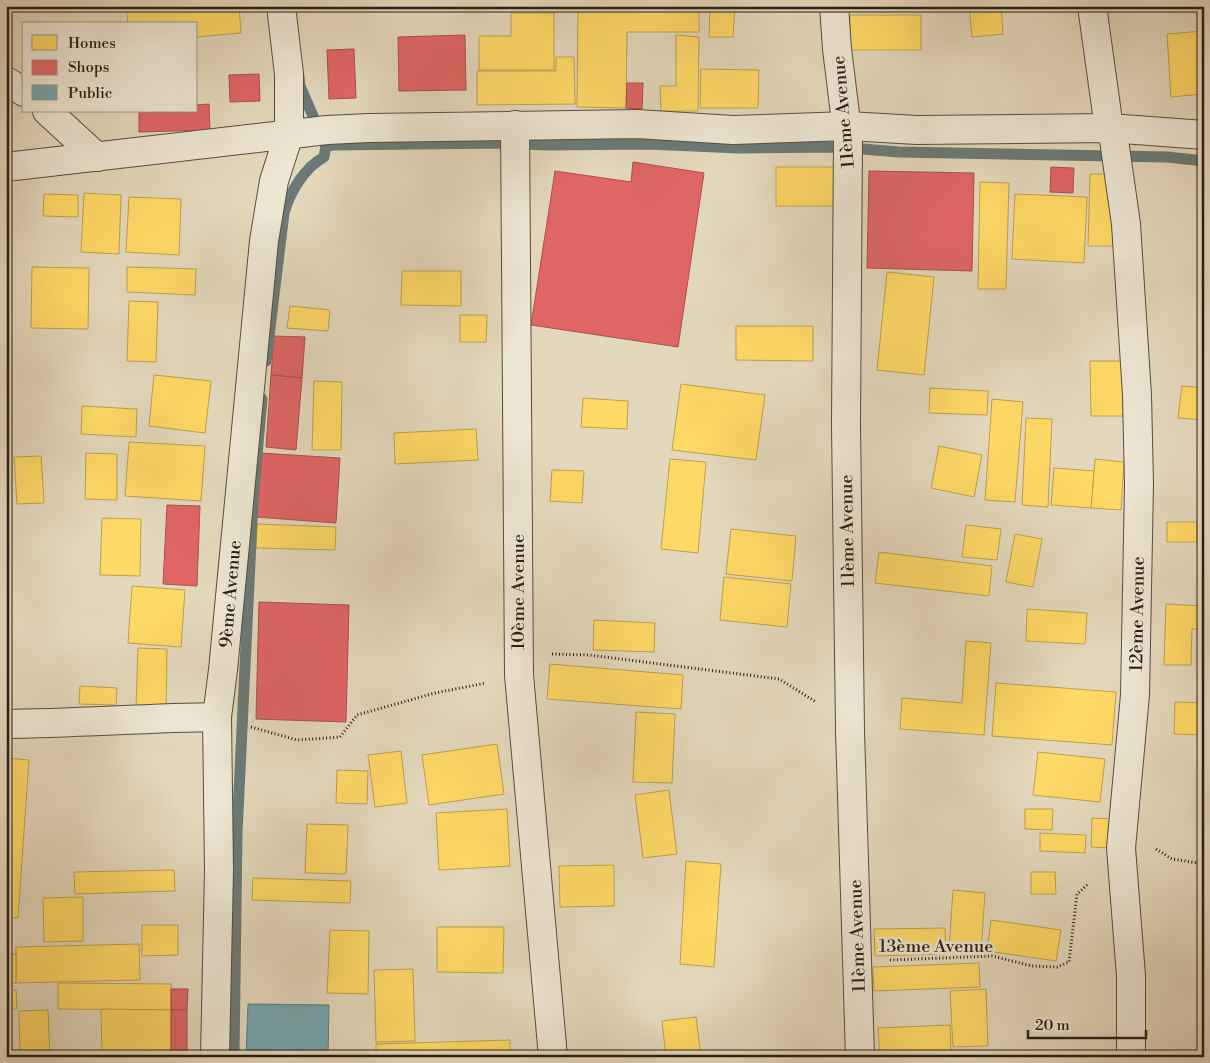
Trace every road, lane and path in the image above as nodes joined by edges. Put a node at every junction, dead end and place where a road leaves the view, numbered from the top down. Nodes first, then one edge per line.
1 (281, 6) edge
2 (834, 6) edge
3 (1092, 6) edge
4 (6, 81) edge
5 (22, 91) edge
6 (48, 112) edge
7 (848, 132) junction
8 (289, 134) junction
9 (1111, 134) junction
10 (1204, 135) edge
11 (515, 140) junction
12 (97, 157) junction
13 (6, 167) edge
14 (217, 717) junction
15 (6, 724) edge
16 (1121, 848) junction
17 (1204, 864) edge
18 (881, 960) dead end
19 (215, 1057) edge
20 (553, 1057) edge
21 (860, 1057) edge
22 (1131, 1057) edge

1 - 8 street, 9ème Avenue
2 - 7 street, 11ème Avenue
3 - 9 street
4 - 5 street
6 - 12 street
7 - 9 street
7 - 11 street
7 - 21 street, 11ème Avenue
8 - 11 street
8 - 12 street
8 - 14 street, 9ème Avenue
9 - 10 street
9 - 16 street, 12ème Avenue
11 - 20 street, 10ème Avenue
12 - 13 street
14 - 15 street
14 - 19 street, 9ème Avenue
16 - 17 path
16 - 18 path, 13ème Avenue
16 - 22 street, 12ème Avenue

